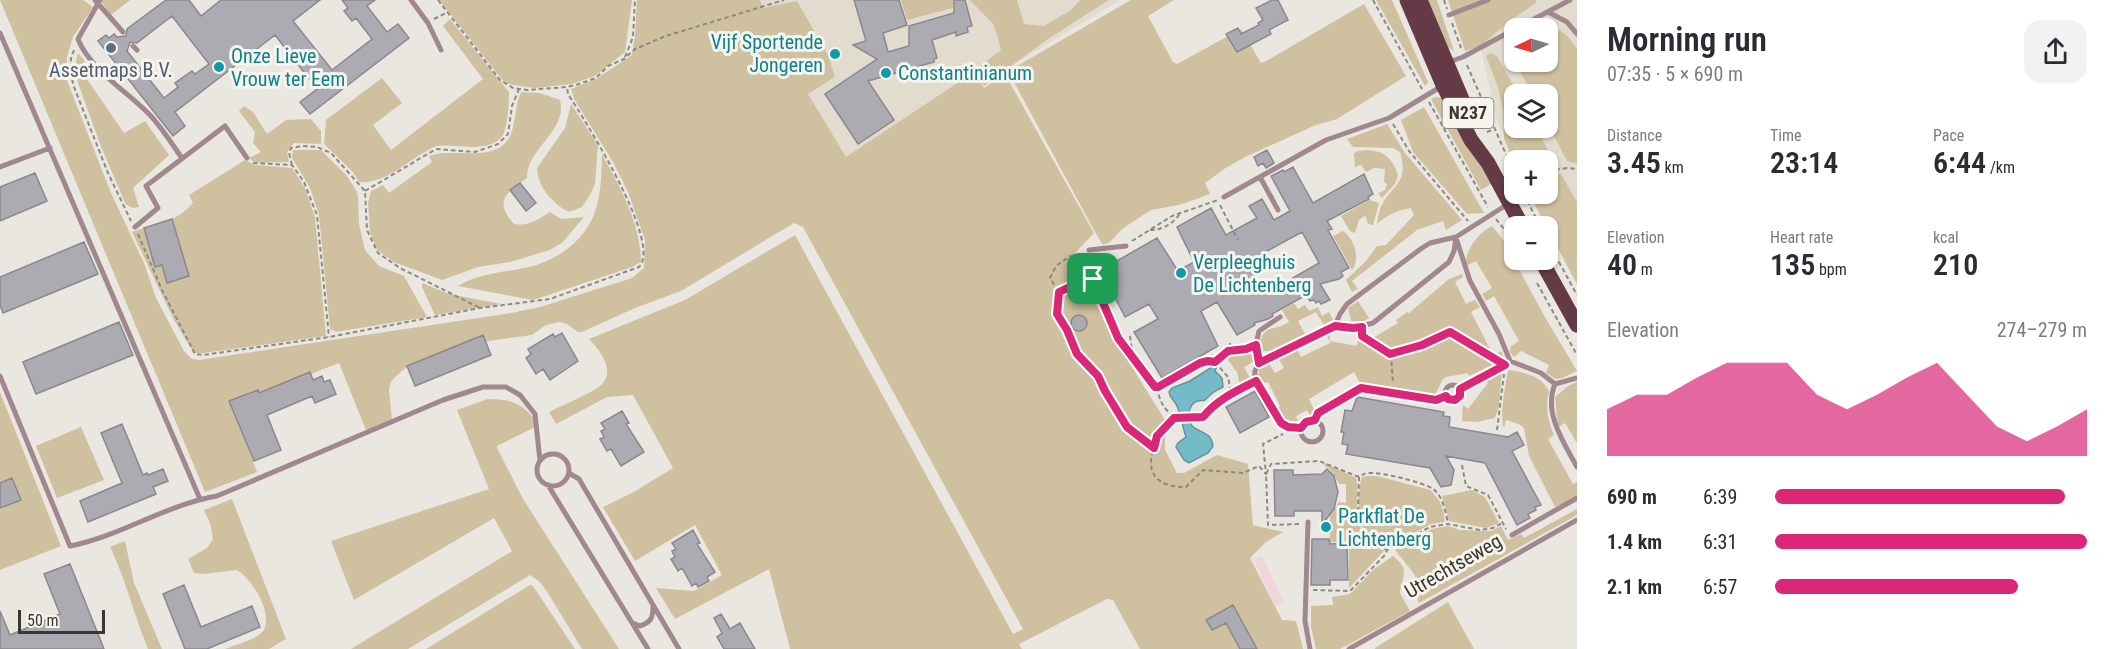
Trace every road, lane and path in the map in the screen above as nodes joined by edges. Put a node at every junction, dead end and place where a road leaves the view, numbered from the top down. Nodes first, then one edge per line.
1 (411, 0) edge
2 (438, 0) edge
3 (635, 0) edge
4 (784, 0) edge
5 (1372, 0) edge
6 (1407, 0) edge
7 (1420, 0) edge
8 (1444, 0) edge
9 (1488, 0) edge
10 (1570, 0) edge
11 (98, 2) edge
12 (448, 12) junction
13 (1548, 12) junction
14 (1449, 15) junction
15 (1537, 18) edge
16 (428, 23) junction
17 (123, 32) dead end
18 (0, 33) edge
19 (1577, 34) edge
20 (1504, 35) edge
21 (78, 39) junction
22 (441, 50) dead end
23 (1463, 57) junction
24 (624, 59) junction
25 (1441, 65) junction
26 (1443, 85) junction
27 (567, 87) junction
28 (519, 89) junction
29 (1425, 94) junction
30 (1389, 118) junction
31 (1494, 129) junction
32 (1487, 132) dead end
33 (50, 148) junction
34 (1504, 150) edge
35 (182, 158) junction
36 (248, 159) joint
37 (1488, 163) junction
38 (292, 165) junction
39 (0, 167) edge
40 (1558, 169) edge
41 (1577, 169) edge
42 (1260, 177) junction
43 (365, 191) junction
44 (1504, 193) edge
45 (1224, 196) joint
46 (1217, 201) junction
47 (1507, 204) edge
48 (1278, 210) dead end
49 (1491, 213) junction
50 (1180, 214) junction
51 (1472, 226) junction
52 (135, 227) junction
53 (1504, 229) edge
54 (1148, 230) junction
55 (1456, 237) junction
56 (1239, 240) dead end
57 (1126, 246) junction
58 (1089, 250) dead end
59 (1558, 260) edge
60 (1090, 267) junction
61 (1547, 270) edge
62 (1093, 279) junction
63 (1059, 292) junction
64 (1577, 295) edge
65 (1546, 299) dead end
66 (480, 309) junction
67 (1280, 317) dead end
68 (1577, 325) edge
69 (1335, 326) junction
70 (1072, 327) dead end
71 (1362, 327) junction
72 (1067, 330) junction
73 (1130, 336) dead end
74 (329, 338) junction
75 (1230, 343) dead end
76 (1256, 345) junction
77 (1231, 351) junction
78 (1390, 354) junction
79 (1577, 354) edge
80 (1134, 358) junction
81 (1215, 362) junction
82 (1259, 363) junction
83 (1507, 363) junction
84 (0, 376) edge
85 (1577, 378) edge
86 (1256, 381) junction
87 (1556, 384) junction
88 (1158, 387) junction
89 (1460, 389) junction
90 (1232, 393) junction
91 (1394, 393) junction
92 (1446, 396) junction
93 (1174, 418) junction
94 (1315, 420) junction
95 (1288, 427) junction
96 (1301, 428) junction
97 (1497, 430) dead end
98 (1154, 448) junction
99 (540, 461) junction
100 (1462, 465) dead end
101 (1577, 467) edge
102 (569, 472) junction
103 (1266, 474) junction
104 (1359, 477) junction
105 (548, 486) junction
106 (1577, 498) edge
107 (200, 499) junction
108 (1577, 520) edge
109 (1308, 522) joint
110 (1502, 523) junction
111 (1448, 524) junction
112 (1512, 535) joint
113 (1387, 550) junction
114 (1307, 589) junction
115 (653, 605) junction
116 (633, 624) junction
117 (648, 649) edge
118 (680, 649) edge
119 (1310, 649) edge
120 (1349, 649) edge

1 - 16 lane
2 - 12 path
3 - 24 path
4 - 24 path
5 - 29 path
6 - 25 main road, N237
7 - 25 main road, N237
8 - 14 path
9 - 14 lane
10 - 13 lane
11 - 17 lane
11 - 21 lane
12 - 16 path
12 - 28 path
13 - 15 lane
13 - 19 lane
14 - 23 path
16 - 22 lane
18 - 33 lane
20 - 23 lane
21 - 35 lane
21 - 52 path
23 - 25 lane
23 - 31 path
24 - 27 path
25 - 26 main road, N237
25 - 37 main road, N237
26 - 29 lane
26 - 37 main road, N237
27 - 28 path
27 - 66 path
28 - 43 path
29 - 30 lane
29 - 49 path
30 - 42 lane
30 - 51 path
31 - 32 path
31 - 34 path
33 - 39 lane
33 - 107 lane
35 - 36 lane
35 - 52 lane
36 - 38 path
37 - 44 main road, N237
38 - 43 path
38 - 74 path
40 - 41 path
42 - 45 lane
42 - 48 lane
43 - 66 path
45 - 46 path
46 - 50 path
46 - 56 path
47 - 49 lane
49 - 51 lane
49 - 53 path
50 - 54 path
50 - 54 path
51 - 55 lane
52 - 74 path
54 - 57 path
55 - 69 lane
55 - 71 lane
55 - 83 lane
57 - 58 lane
57 - 60 path
59 - 64 path
60 - 62 path
60 - 63 path
61 - 68 main road
62 - 63 path
62 - 80 path
63 - 72 path
65 - 79 path
66 - 74 path
67 - 76 lane
69 - 71 lane
69 - 82 lane
70 - 72 path
71 - 78 path
72 - 98 path
73 - 80 path
75 - 77 path
76 - 77 path
76 - 82 lane
77 - 81 path
78 - 83 path
78 - 91 path
80 - 88 path
81 - 88 path
81 - 90 path
82 - 86 lane
83 - 87 lane
83 - 89 lane
83 - 97 path
84 - 107 lane
85 - 87 lane
86 - 90 path
86 - 95 lane
87 - 101 lane
88 - 93 path
89 - 92 lane
89 - 92 lane
90 - 93 path
91 - 92 lane
91 - 94 lane
93 - 98 path
94 - 96 lane
94 - 96 lane
95 - 96 lane
95 - 103 path
98 - 103 path
99 - 102 lane
99 - 105 lane
99 - 107 lane
100 - 110 path
102 - 105 lane
102 - 115 lane
103 - 104 path
103 - 109 path
104 - 111 path
104 - 113 path
105 - 116 lane
106 - 112 lane
108 - 120 lane, Utrechtseweg
109 - 114 lane
110 - 111 path
110 - 112 path
111 - 113 path
113 - 114 path
114 - 119 lane
115 - 116 lane
115 - 118 lane
116 - 117 lane

